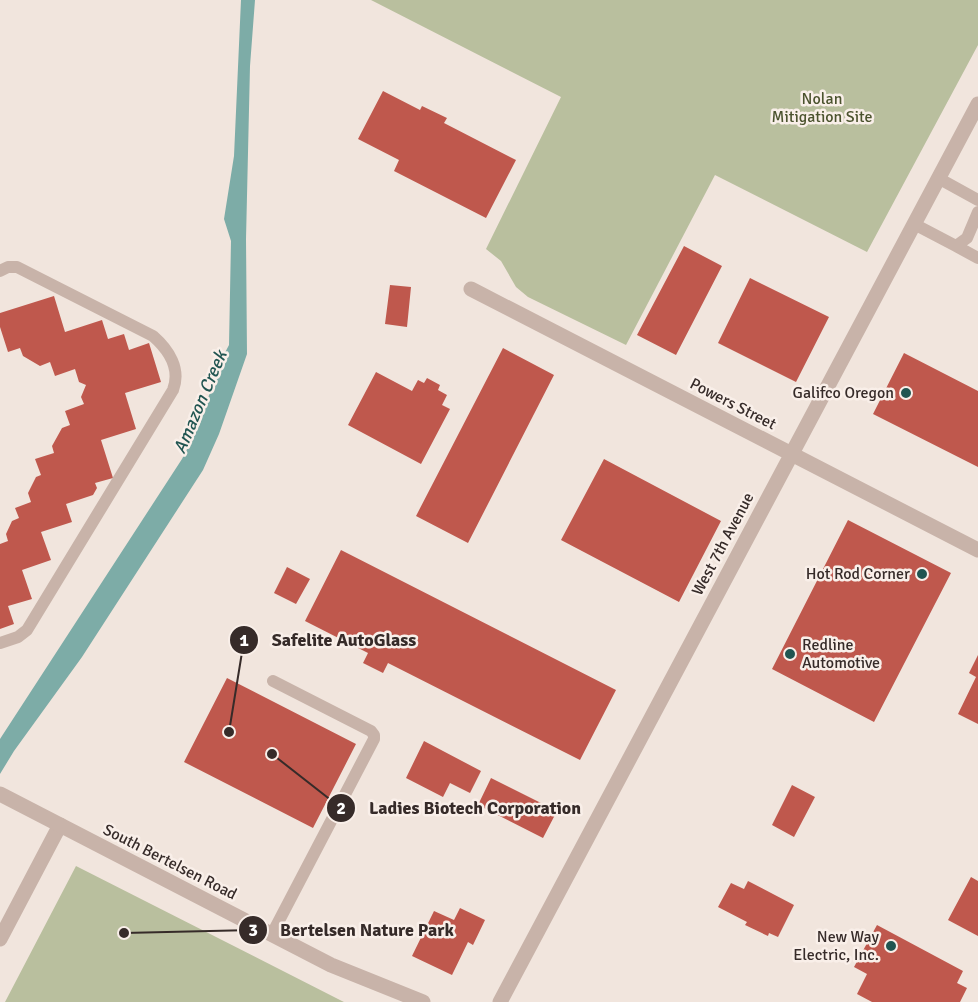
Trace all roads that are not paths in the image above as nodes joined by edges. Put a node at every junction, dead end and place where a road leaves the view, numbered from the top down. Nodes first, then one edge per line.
1 (978, 104) edge
2 (938, 178) junction
3 (978, 200) edge
4 (978, 212) edge
5 (914, 224) junction
6 (956, 246) junction
7 (978, 258) edge
8 (0, 271) edge
9 (471, 289) dead end
10 (791, 454) junction
11 (978, 550) edge
12 (0, 643) edge
13 (273, 681) dead end
14 (0, 794) edge
15 (60, 825) junction
16 (272, 934) junction
17 (0, 939) edge
18 (423, 1002) edge
19 (500, 1002) edge

1 - 2 street, West 7th Avenue
2 - 3 lane
2 - 5 street, West 7th Avenue
4 - 6 lane
5 - 6 lane
5 - 10 street, West 7th Avenue
6 - 7 lane
8 - 12 lane
9 - 10 street, Powers Street
10 - 11 street, Powers Street
10 - 19 street, West 7th Avenue
13 - 16 lane
14 - 15 street, South Bertelsen Road
15 - 16 street, South Bertelsen Road
15 - 17 street
16 - 18 street, South Bertelsen Road

